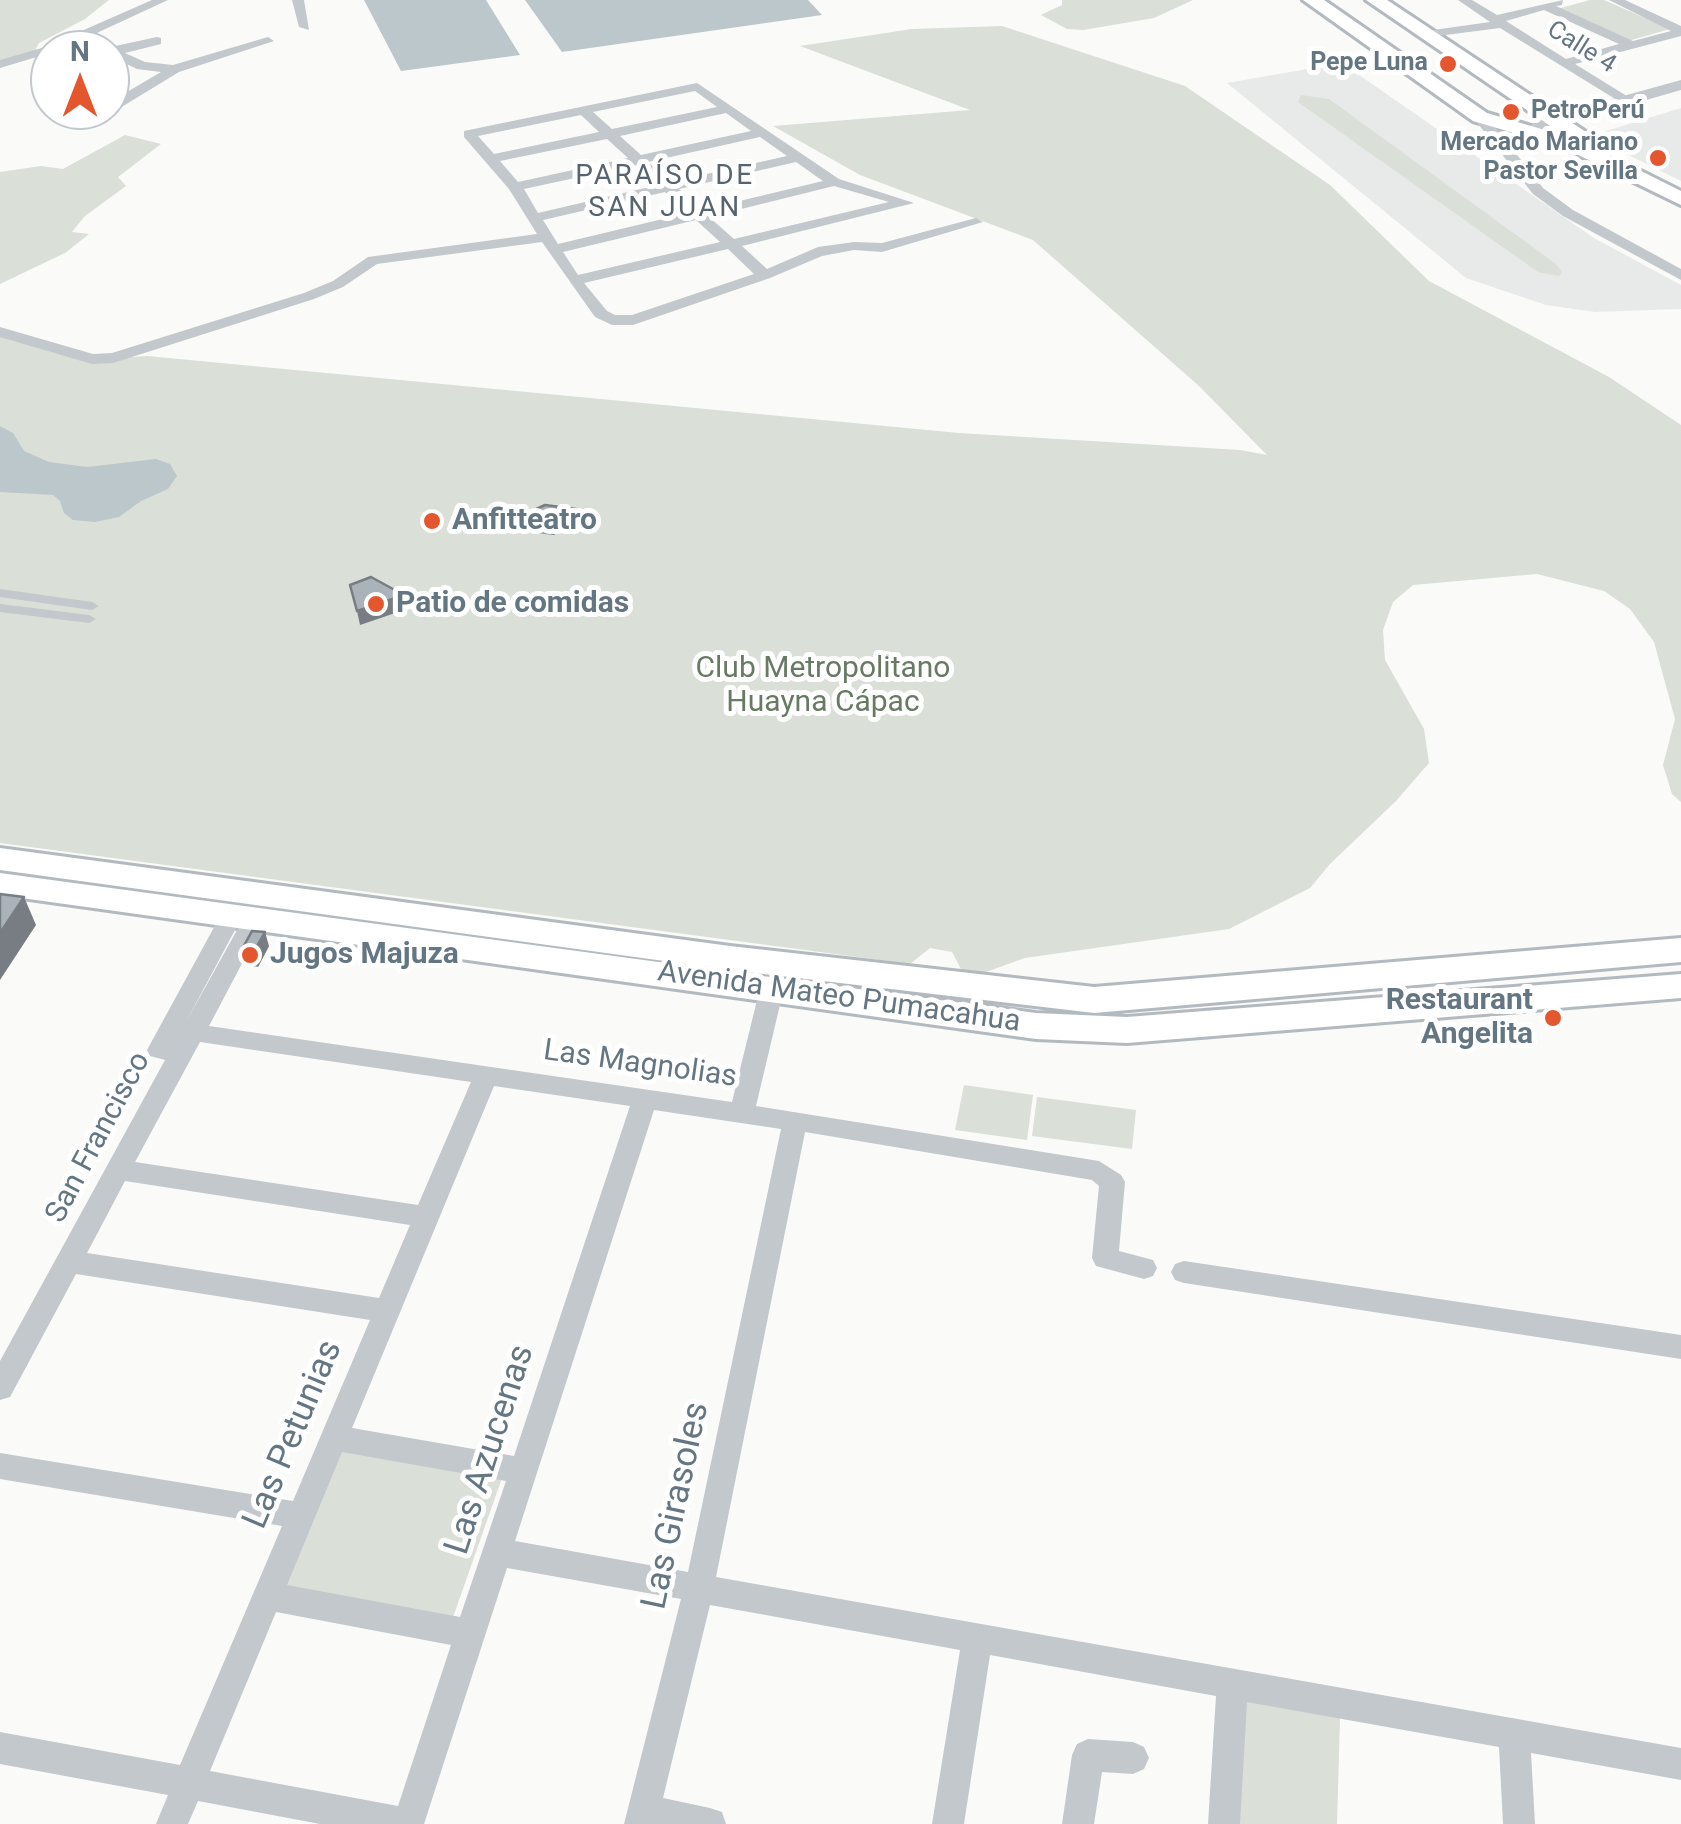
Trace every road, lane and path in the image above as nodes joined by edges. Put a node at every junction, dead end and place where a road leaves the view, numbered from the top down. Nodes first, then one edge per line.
1 (162, 0) edge
2 (298, 0) edge
3 (1312, 0) edge
4 (1375, 0) edge
5 (1464, 0) edge
6 (1566, 0) edge
7 (1615, 0) edge
8 (1545, 6) junction
9 (1498, 22) junction
10 (305, 27) dead end
11 (95, 30) edge
12 (1681, 32) edge
13 (1426, 35) junction
14 (157, 41) dead end
15 (268, 41) dead end
16 (1631, 46) junction
17 (130, 47) edge
18 (30, 56) edge
19 (130, 60) edge
20 (0, 64) edge
21 (1564, 64) junction
22 (174, 68) junction
23 (1681, 85) edge
24 (130, 95) edge
25 (1681, 99) edge
26 (1625, 101) junction
27 (728, 109) junction
28 (583, 110) junction
29 (1480, 117) junction
30 (1561, 126) junction
31 (760, 133) junction
32 (610, 134) junction
33 (799, 157) junction
34 (492, 159) junction
35 (638, 160) junction
36 (834, 182) junction
37 (515, 186) junction
38 (668, 186) junction
39 (1681, 188) edge
40 (1681, 200) edge
41 (695, 215) junction
42 (534, 218) junction
43 (976, 222) dead end
44 (550, 243) junction
45 (728, 244) junction
46 (765, 275) junction
47 (1681, 275) edge
48 (574, 281) junction
49 (0, 332) edge
50 (0, 593) edge
51 (0, 608) edge
52 (0, 859) edge
53 (0, 884) edge
54 (0, 895) edge
55 (99, 897) junction
56 (244, 917) junction
57 (1681, 950) edge
58 (1681, 986) edge
59 (772, 988) junction
60 (175, 1041) junction
61 (486, 1076) junction
62 (645, 1099) junction
63 (742, 1113) junction
64 (794, 1121) junction
65 (119, 1170) junction
66 (426, 1217) junction
67 (71, 1262) junction
68 (1144, 1268) dead end
69 (1184, 1272) dead end
70 (387, 1311) junction
71 (1681, 1347) edge
72 (0, 1388) edge
73 (334, 1438) junction
74 (0, 1466) edge
75 (524, 1471) junction
76 (301, 1516) junction
77 (497, 1552) junction
78 (699, 1588) junction
79 (268, 1596) junction
80 (470, 1634) junction
81 (977, 1638) junction
82 (1232, 1684) junction
83 (1514, 1734) junction
84 (0, 1748) edge
85 (1133, 1758) dead end
86 (1681, 1764) edge
87 (190, 1782) junction
88 (642, 1817) edge
89 (172, 1824) edge
90 (408, 1824) edge
91 (710, 1824) edge
92 (948, 1824) edge
93 (1078, 1824) edge
94 (1224, 1824) edge
95 (1519, 1824) edge

1 - 11 street
2 - 10 street
3 - 29 main road
4 - 13 main road
5 - 9 street, Calle 4
6 - 8 street
7 - 12 street
8 - 9 street
8 - 16 street
9 - 13 street
9 - 21 street, Calle 4
12 - 16 street
13 - 30 main road
14 - 17 street
15 - 22 street
16 - 21 street
18 - 20 street
19 - 22 street
21 - 26 street, Calle 4
22 - 24 street
23 - 26 street
25 - 30 street
26 - 30 street
27 - 28 street
27 - 31 street
27 - 32 street
28 - 32 street
28 - 34 street
29 - 30 main road
29 - 47 street
30 - 39 main road
30 - 40 main road
31 - 33 street
31 - 35 street
32 - 34 street
32 - 35 street
33 - 36 street
33 - 38 street
34 - 37 street
35 - 37 street
35 - 38 street
36 - 41 street
36 - 45 street
37 - 42 street
38 - 41 street
38 - 42 street
41 - 44 street
41 - 45 street
42 - 44 street
43 - 46 street
44 - 48 street
44 - 49 street
45 - 46 street
45 - 48 street
46 - 48 street
50 - 51 street
52 - 57 main road, Avenida Mateo Pumacahua
53 - 55 main road, Avenida Mateo Pumacahua
54 - 55 main road
55 - 56 main road, Avenida Mateo Pumacahua
56 - 59 main road, Avenida Mateo Pumacahua
56 - 60 street, San Francisco
58 - 59 main road, Avenida Mateo Pumacahua
59 - 63 street
60 - 61 street, Las Magnolias
60 - 65 street, San Francisco
61 - 62 street, Las Magnolias
61 - 66 street, Las Petunias
62 - 63 street, Las Magnolias
62 - 75 street, Las Azucenas
63 - 64 street, Las Magnolias
64 - 68 street, Las Magnolias
64 - 78 street, Las Girasoles
65 - 66 street
65 - 67 street, San Francisco
66 - 70 street, Las Petunias
67 - 70 street
67 - 72 street, San Francisco
69 - 71 street
70 - 73 street, Las Petunias
73 - 75 street
73 - 76 street, Las Petunias
74 - 76 street
75 - 77 street, Las Azucenas
76 - 79 street, Las Petunias
77 - 78 street
77 - 80 street, Las Azucenas
78 - 81 street
78 - 88 street, Las Girasoles
79 - 80 street
79 - 87 street, Las Petunias
80 - 90 street, Las Azucenas
81 - 82 street
81 - 92 street
82 - 83 street
82 - 94 street
83 - 86 street
83 - 95 street
84 - 87 street
85 - 93 street
87 - 89 street, Las Petunias
87 - 90 street
88 - 91 street

